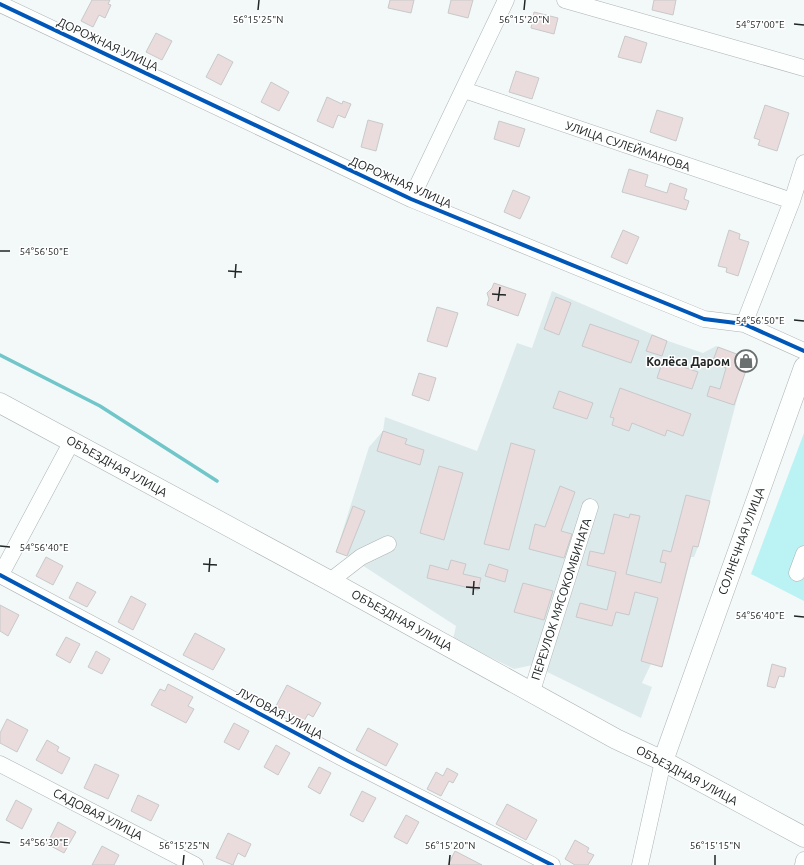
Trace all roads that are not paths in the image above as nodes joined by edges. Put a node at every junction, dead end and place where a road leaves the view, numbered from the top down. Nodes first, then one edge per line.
1 (506, 0) edge
2 (564, 0) edge
3 (0, 4) edge
4 (804, 68) edge
5 (464, 90) junction
6 (804, 163) edge
7 (411, 199) junction
8 (792, 201) junction
9 (744, 324) junction
10 (804, 351) edge
11 (804, 366) edge
12 (0, 403) edge
13 (72, 441) junction
14 (590, 507) dead end
15 (388, 544) dead end
16 (804, 554) edge
17 (797, 573) dead end
18 (0, 576) edge
19 (330, 581) junction
20 (532, 691) junction
21 (663, 761) junction
22 (0, 764) edge
23 (804, 837) edge
24 (804, 860) edge
25 (195, 865) edge
26 (552, 865) edge
27 (640, 865) edge
28 (803, 865) edge

1 - 5 street
2 - 4 street
3 - 7 street, ДОРОЖНАЯ УЛИЦА
5 - 7 street
5 - 8 street, УЛИЦА СУЛЕЙМАНОВА
6 - 8 street
7 - 9 street, ДОРОЖНАЯ УЛИЦА
8 - 9 street
9 - 10 street, ДОРОЖНАЯ УЛИЦА
11 - 21 main road, СОЛНЕЧНАЯ УЛИЦА
12 - 13 main road, ОБЪЕЗДНАЯ УЛИЦА
13 - 18 street
13 - 19 main road, ОБЪЕЗДНАЯ УЛИЦА
14 - 20 street, ПЕРЕУЛОК МЯСОКОМБИНАТА
15 - 19 street
16 - 17 street
18 - 26 street, ЛУГОВАЯ УЛИЦА
19 - 20 main road, ОБЪЕЗДНАЯ УЛИЦА
20 - 21 main road, ОБЪЕЗДНАЯ УЛИЦА
21 - 23 main road, ОБЪЕЗДНАЯ УЛИЦА
21 - 27 street
22 - 25 street, САДОВАЯ УЛИЦА
24 - 28 street

